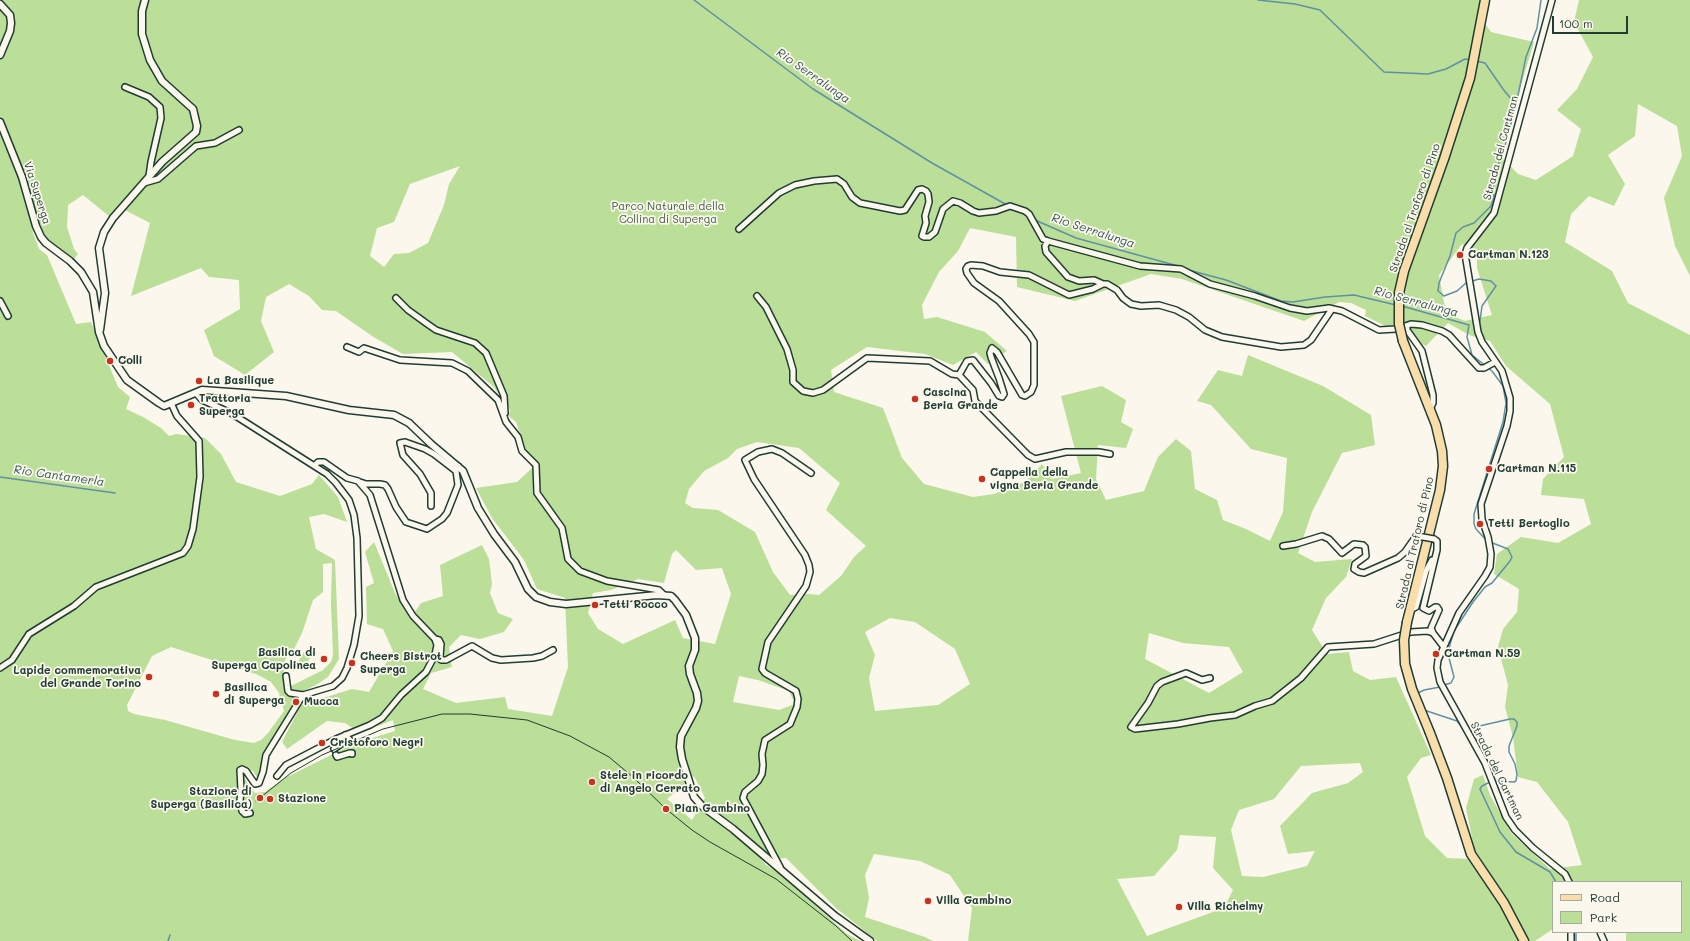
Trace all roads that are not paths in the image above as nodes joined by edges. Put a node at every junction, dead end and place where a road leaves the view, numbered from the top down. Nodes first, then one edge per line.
1 (145, 0) edge
2 (1485, 0) edge
3 (1552, 0) edge
4 (0, 4) edge
5 (0, 55) edge
6 (125, 86) dead end
7 (0, 122) edge
8 (239, 130) dead end
9 (149, 178) junction
10 (144, 183) junction
11 (739, 229) dead end
12 (1048, 241) junction
13 (1103, 284) junction
14 (757, 296) dead end
15 (396, 298) dead end
16 (0, 301) edge
17 (1332, 309) junction
18 (8, 316) dead end
19 (1407, 327) junction
20 (99, 332) junction
21 (347, 346) dead end
22 (1495, 362) junction
23 (959, 376) junction
24 (196, 393) junction
25 (171, 404) junction
26 (1430, 409) junction
27 (506, 422) junction
28 (1110, 454) dead end
29 (315, 465) junction
30 (457, 469) junction
31 (812, 474) dead end
32 (358, 481) junction
33 (431, 506) dead end
34 (1283, 546) dead end
35 (1437, 550) junction
36 (664, 595) junction
37 (1410, 610) junction
38 (1433, 633) junction
39 (435, 639) junction
40 (1443, 646) junction
41 (553, 650) dead end
42 (0, 668) edge
43 (286, 676) dead end
44 (1210, 678) dead end
45 (303, 695) junction
46 (345, 735) junction
47 (334, 749) dead end
48 (352, 754) dead end
49 (336, 755) dead end
50 (277, 776) dead end
51 (250, 813) dead end
52 (782, 871) junction
53 (1568, 881) edge
54 (870, 941) edge
55 (1524, 941) edge

1 - 9 street
2 - 26 main road, Strada al Traforo di Pino, bridge
3 - 22 street, Strada del Cartman
4 - 5 street
6 - 9 street
7 - 20 street, Via Superga
8 - 10 street
9 - 10 street
10 - 20 street
11 - 12 street
12 - 13 street
12 - 17 street
13 - 17 street
13 - 23 street
14 - 23 street
15 - 27 street
16 - 18 street
17 - 19 street
19 - 22 street
19 - 26 street
20 - 25 street, Via Superga
21 - 27 street
22 - 40 street, Strada del Cartman
23 - 28 street
24 - 25 street
24 - 29 street
24 - 30 street
25 - 42 street
26 - 37 main road, Strada al Traforo di Pino
27 - 36 street
29 - 32 street
29 - 45 street
30 - 32 street
30 - 33 street
30 - 36 street
31 - 52 street
32 - 39 street
34 - 35 street, bridge
35 - 37 street
35 - 38 street
36 - 52 street
37 - 55 main road, Strada al Traforo di Pino, bridge
38 - 40 street
38 - 44 street
39 - 41 street
39 - 46 street
40 - 53 street, Strada del Cartman
43 - 45 street
45 - 51 street
46 - 47 street
46 - 50 street
48 - 49 street
52 - 54 street

